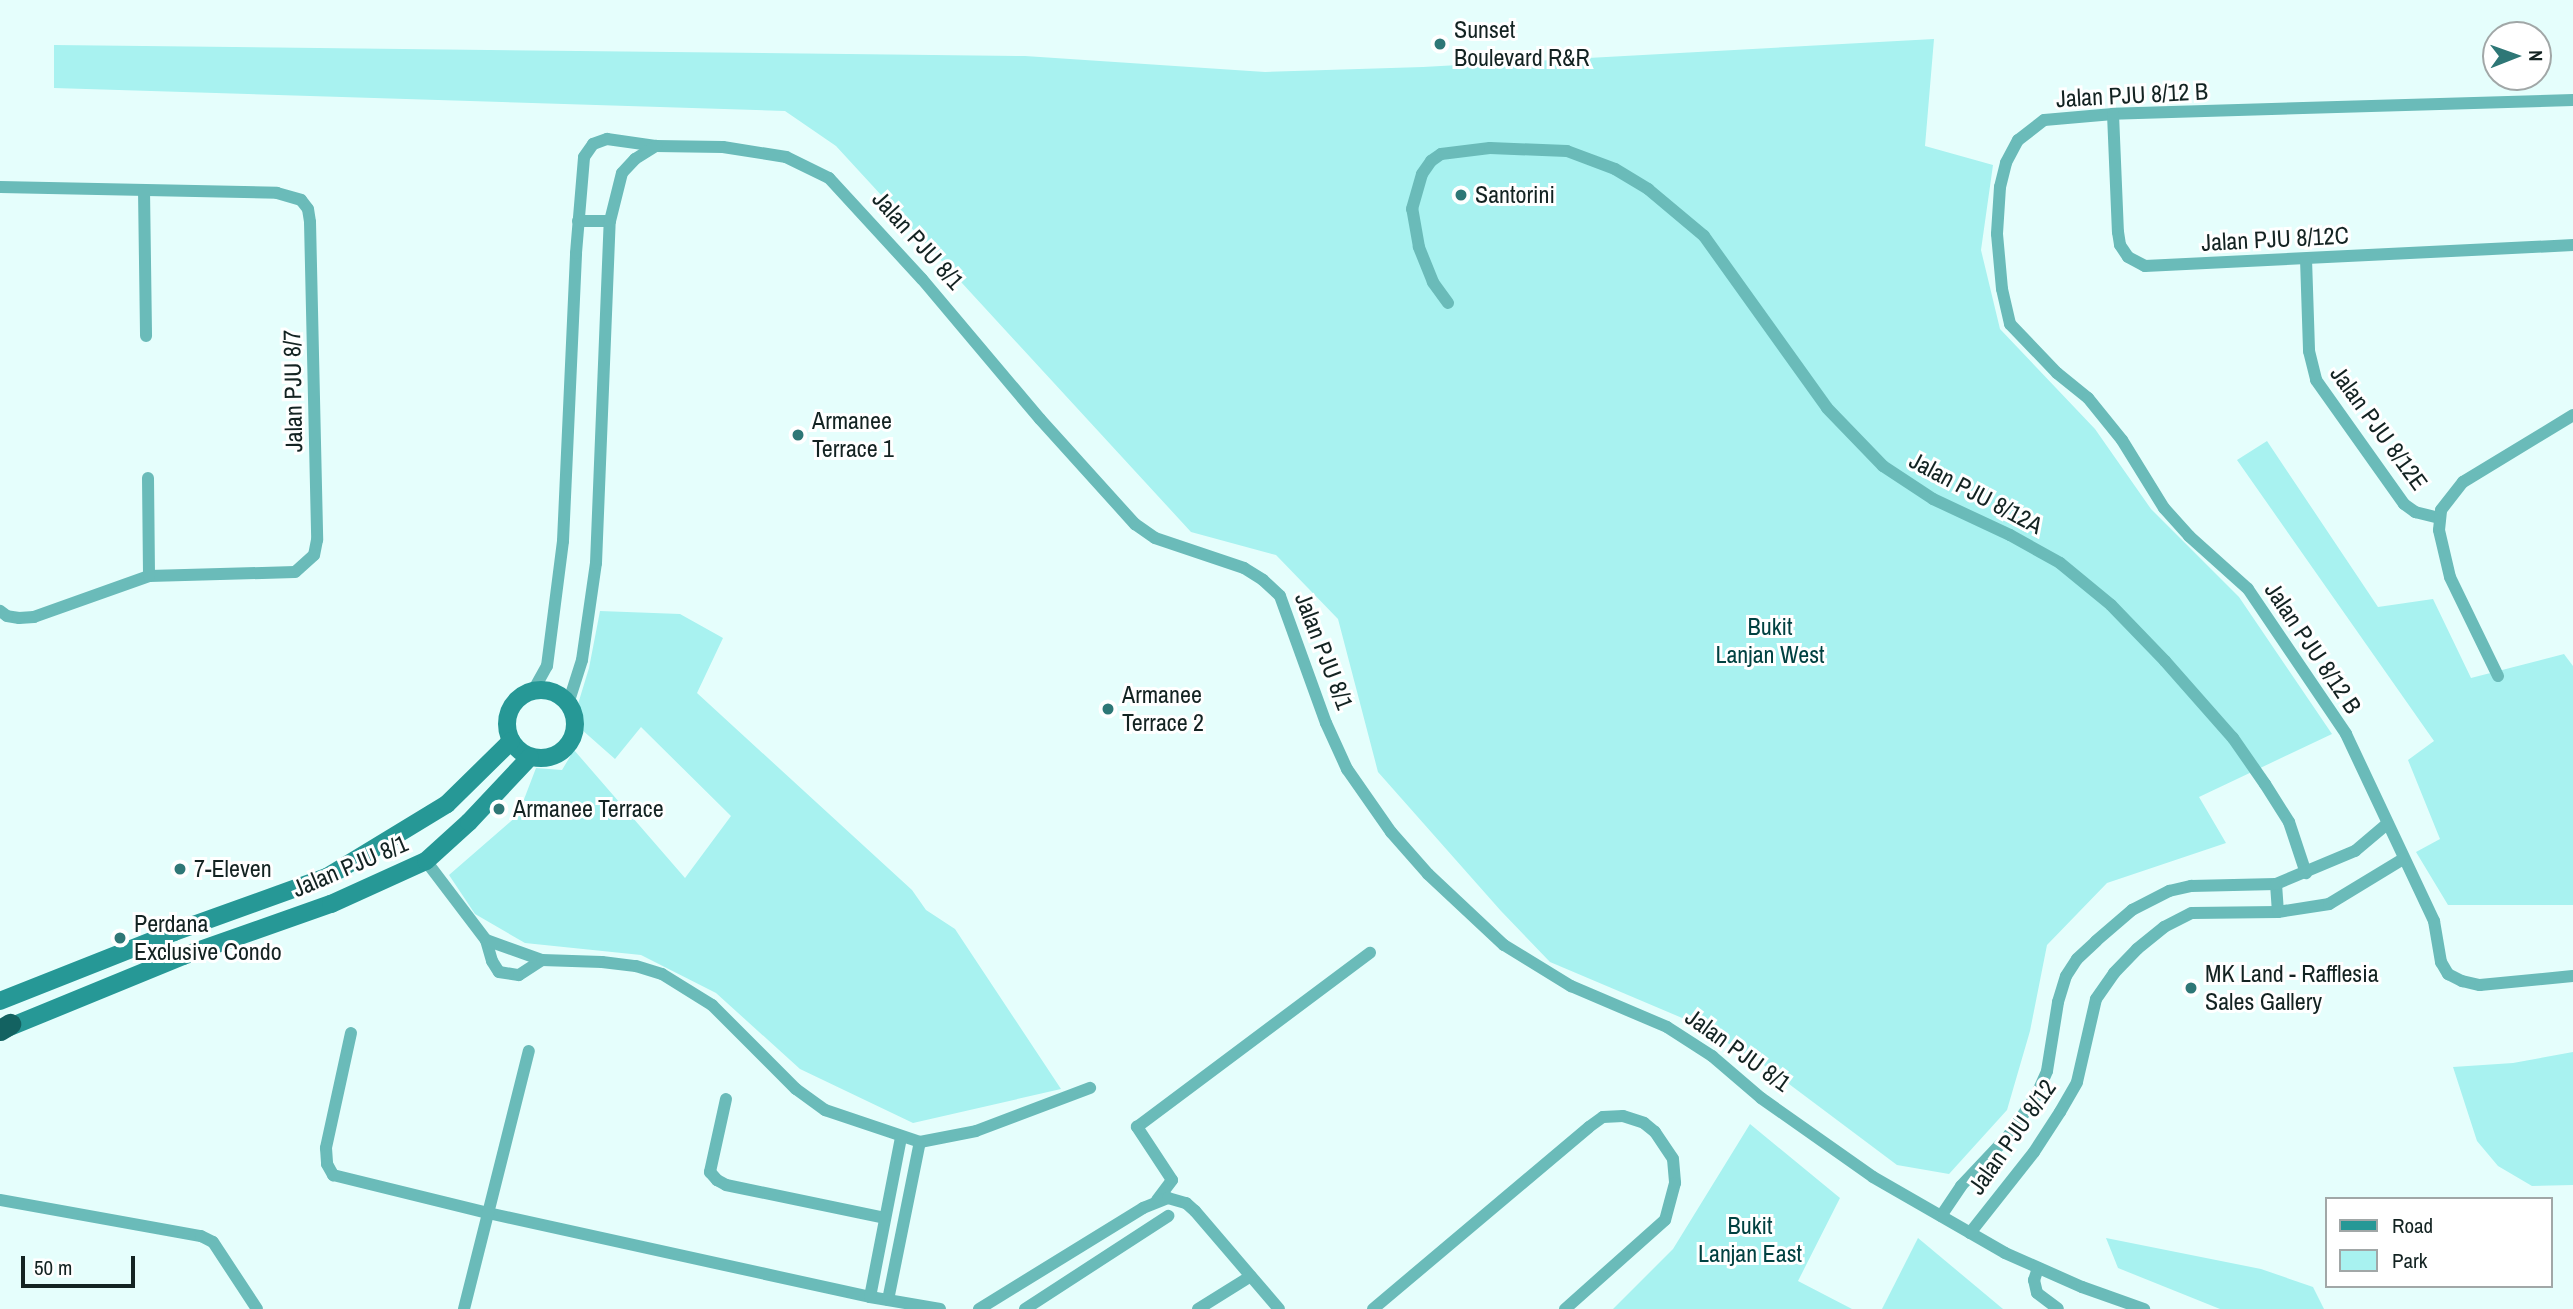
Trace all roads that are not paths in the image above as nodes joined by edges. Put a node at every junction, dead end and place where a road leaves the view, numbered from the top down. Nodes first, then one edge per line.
1 (2573, 100) edge
2 (2113, 114) junction
3 (656, 146) junction
4 (0, 187) edge
5 (144, 190) junction
6 (578, 221) junction
7 (610, 221) junction
8 (2573, 245) edge
9 (2306, 259) junction
10 (1448, 303) dead end
11 (146, 336) dead end
12 (2573, 415) edge
13 (148, 478) dead end
14 (2439, 518) junction
15 (149, 576) junction
16 (0, 611) edge
17 (2498, 676) dead end
18 (533, 691) junction
19 (568, 704) junction
20 (511, 741) junction
21 (530, 757) junction
22 (2387, 824) junction
23 (2403, 859) junction
24 (426, 861) junction
25 (2306, 873) junction
26 (2276, 884) junction
27 (2278, 912) junction
28 (174, 932) junction
29 (486, 940) junction
30 (1370, 953) dead end
31 (183, 956) junction
32 (542, 960) junction
33 (2573, 976) edge
34 (0, 1001) edge
35 (3, 1029) edge
36 (351, 1034) dead end
37 (528, 1051) dead end
38 (1090, 1088) dead end
39 (726, 1098) dead end
40 (901, 1137) junction
41 (920, 1142) junction
42 (0, 1199) edge
43 (1157, 1200) junction
44 (488, 1213) junction
45 (1168, 1216) dead end
46 (1941, 1216) junction
47 (885, 1218) junction
48 (1970, 1233) junction
49 (2038, 1268) junction
50 (1251, 1276) junction
51 (870, 1297) junction
52 (888, 1300) junction
53 (257, 1309) edge
54 (464, 1309) edge
55 (940, 1309) edge
56 (979, 1309) edge
57 (1025, 1309) edge
58 (1198, 1309) edge
59 (1279, 1309) edge
60 (1373, 1309) edge
61 (1565, 1309) edge
62 (2058, 1309) edge
63 (2144, 1309) edge

1 - 2 street, Jalan PJU 8/12 B
2 - 9 street, Jalan PJU 8/12C
2 - 22 street, Jalan PJU 8/12 B
3 - 6 street, Jalan PJU 8/1
3 - 7 street
3 - 46 street, Jalan PJU 8/1
4 - 5 street, Jalan PJU 8/7
5 - 11 street
5 - 15 street, Jalan PJU 8/7
6 - 7 street
6 - 18 street, Jalan PJU 8/1
7 - 19 street
8 - 9 street, Jalan PJU 8/12C
9 - 14 street, Jalan PJU 8/12E
10 - 25 street, Jalan PJU 8/12A
12 - 14 street
13 - 15 street
14 - 17 street
15 - 16 street, Jalan PJU 8/7
18 - 19 main road
18 - 20 main road
19 - 21 main road
20 - 21 main road
20 - 28 main road, Jalan PJU 8/1
21 - 24 main road, Jalan PJU 8/1
22 - 23 street, Jalan PJU 8/12 B
22 - 25 street, Jalan PJU 8/12
23 - 27 street, Jalan PJU 8/12
23 - 33 street, Jalan PJU 8/12 B
24 - 29 street
24 - 31 main road, Jalan PJU 8/1
25 - 26 street, Jalan PJU 8/12
26 - 27 street
26 - 46 street, Jalan PJU 8/12
27 - 48 street, Jalan PJU 8/12
28 - 31 main road
28 - 34 main road, Jalan PJU 8/1
29 - 32 street
29 - 32 street
30 - 43 street
31 - 35 main road, Jalan PJU 8/1
32 - 40 street
36 - 44 street
37 - 44 street
38 - 41 street
39 - 47 street
40 - 41 street
40 - 47 street
41 - 52 street
42 - 53 street
43 - 50 street
43 - 56 street
44 - 51 street
44 - 54 street
45 - 57 street
46 - 48 street, Jalan PJU 8/1
47 - 51 street
48 - 49 street, Jalan PJU 8/1
49 - 62 street
49 - 63 street, Jalan PJU 8/1
50 - 58 street
50 - 59 street
51 - 52 street
52 - 55 street
60 - 61 street

